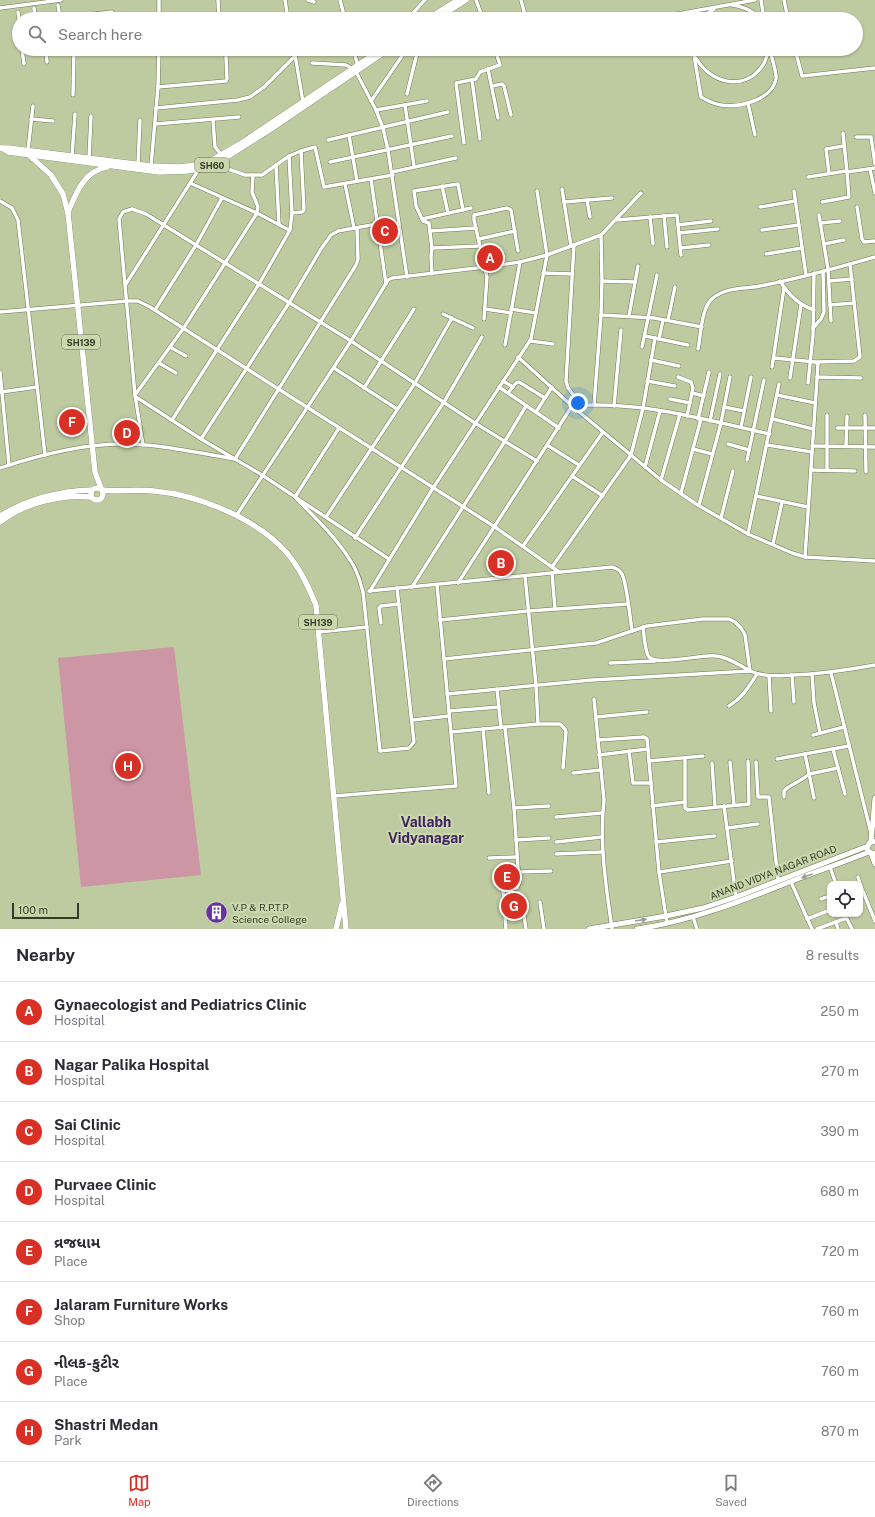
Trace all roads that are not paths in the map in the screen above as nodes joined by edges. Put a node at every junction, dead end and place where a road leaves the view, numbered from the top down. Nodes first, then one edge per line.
1 (61, 0) edge
2 (159, 0) edge
3 (218, 0) edge
4 (285, 0) edge
5 (308, 0) edge
6 (340, 0) edge
7 (424, 0) edge
8 (458, 0) edge
9 (466, 0) edge
10 (476, 0) edge
11 (521, 0) edge
12 (723, 0) edge
13 (755, 0) edge
14 (761, 0) edge
15 (784, 0) edge
16 (44, 1) edge
17 (25, 2) edge
18 (314, 2) dead end
19 (58, 5) dead end
20 (729, 5) junction
21 (724, 6) junction
22 (717, 7) junction
23 (0, 8) edge
24 (34, 8) dead end
25 (34, 12) edge
26 (59, 12) edge
27 (159, 12) edge
28 (219, 12) edge
29 (287, 12) edge
30 (343, 12) edge
31 (414, 12) edge
32 (438, 12) edge
33 (447, 12) edge
34 (480, 12) edge
35 (524, 12) edge
36 (693, 12) edge
37 (709, 12) edge
38 (754, 12) edge
39 (763, 12) edge
40 (787, 12) edge
41 (23, 56) edge
42 (47, 56) edge
43 (74, 56) edge
44 (159, 56) edge
45 (295, 56) joint
46 (354, 56) edge
47 (372, 56) edge
48 (377, 56) edge
49 (402, 56) dead end
50 (416, 56) edge
51 (497, 56) edge
52 (694, 56) edge
53 (695, 56) edge
54 (767, 56) edge
55 (771, 56) edge
56 (797, 56) edge
57 (226, 57) dead end
58 (47, 62) dead end
59 (312, 63) dead end
60 (24, 64) dead end
61 (356, 68) junction
62 (875, 68) edge
63 (488, 69) junction
64 (472, 80) junction
65 (492, 86) junction
66 (158, 87) junction
67 (407, 94) dead end
68 (73, 95) dead end
69 (427, 101) dead end
70 (303, 102) junction
71 (371, 102) junction
72 (748, 103) junction
73 (405, 105) junction
74 (33, 106) dead end
75 (156, 108) junction
76 (376, 110) junction
77 (448, 112) dead end
78 (75, 114) dead end
79 (511, 115) dead end
80 (91, 116) dead end
81 (239, 117) dead end
82 (31, 118) junction
83 (498, 118) dead end
84 (140, 120) dead end
85 (213, 120) junction
86 (53, 121) dead end
87 (408, 122) junction
88 (155, 124) junction
89 (383, 128) junction
90 (843, 133) dead end
91 (349, 135) junction
92 (755, 135) dead end
93 (452, 136) dead end
94 (856, 137) dead end
95 (480, 139) dead end
96 (328, 140) dead end
97 (411, 144) junction
98 (464, 144) dead end
99 (844, 146) junction
100 (1, 148) edge
101 (388, 149) junction
102 (301, 151) junction
103 (28, 152) junction
104 (221, 154) junction
105 (72, 156) junction
106 (289, 156) junction
107 (353, 157) junction
108 (89, 158) junction
109 (456, 158) dead end
110 (330, 162) dead end
111 (112, 164) junction
112 (138, 164) junction
113 (214, 164) junction
114 (875, 164) edge
115 (276, 165) junction
116 (414, 166) junction
117 (151, 168) junction
118 (875, 168) edge
119 (199, 169) junction
120 (870, 169) junction
121 (846, 171) junction
122 (392, 173) junction
123 (828, 173) junction
124 (253, 175) junction
125 (808, 176) dead end
126 (371, 179) junction
127 (357, 182) junction
128 (190, 183) junction
129 (345, 184) junction
130 (442, 186) junction
131 (562, 189) dead end
132 (794, 191) dead end
133 (537, 192) dead end
134 (641, 192) dead end
135 (875, 193) edge
136 (222, 198) junction
137 (612, 198) dead end
138 (587, 200) junction
139 (0, 201) edge
140 (795, 201) junction
141 (564, 202) junction
142 (822, 202) dead end
143 (760, 207) dead end
144 (857, 207) dead end
145 (471, 208) dead end
146 (463, 210) junction
147 (68, 213) junction
148 (257, 213) junction
149 (292, 213) junction
150 (448, 213) junction
151 (664, 215) junction
152 (819, 215) dead end
153 (590, 217) dead end
154 (650, 217) junction
155 (422, 219) junction
156 (616, 220) junction
157 (711, 221) dead end
158 (840, 221) dead end
159 (821, 223) junction
160 (377, 224) junction
161 (164, 225) junction
162 (278, 225) junction
163 (678, 225) junction
164 (799, 225) junction
165 (355, 228) junction
166 (476, 228) junction
167 (718, 229) dead end
168 (289, 230) junction
169 (762, 230) dead end
170 (430, 231) junction
171 (515, 231) junction
172 (679, 234) junction
173 (601, 235) junction
174 (479, 239) junction
175 (844, 240) dead end
176 (875, 241) edge
177 (653, 244) dead end
178 (824, 244) junction
179 (196, 245) junction
180 (709, 245) dead end
181 (480, 246) junction
182 (572, 246) junction
183 (667, 247) dead end
184 (432, 248) junction
185 (680, 248) junction
186 (802, 248) junction
187 (518, 251) dead end
188 (766, 254) dead end
189 (547, 255) junction
190 (681, 255) dead end
191 (875, 257) edge
192 (520, 262) junction
193 (226, 263) junction
194 (850, 264) junction
195 (638, 266) dead end
196 (485, 267) junction
197 (828, 269) junction
198 (823, 271) junction
199 (544, 273) junction
200 (814, 273) junction
201 (432, 274) junction
202 (573, 274) junction
203 (657, 275) dead end
204 (806, 275) junction
205 (407, 276) junction
206 (852, 279) junction
207 (602, 281) junction
208 (780, 281) junction
209 (635, 282) junction
210 (829, 282) junction
211 (126, 284) junction
212 (259, 284) junction
213 (386, 284) junction
214 (675, 287) dead end
215 (784, 288) junction
216 (128, 301) junction
217 (289, 302) junction
218 (854, 303) junction
219 (77, 304) junction
220 (801, 305) junction
221 (830, 305) junction
222 (29, 309) junction
223 (414, 309) dead end
224 (485, 309) junction
225 (155, 310) junction
226 (814, 310) junction
227 (511, 311) junction
228 (0, 312) edge
229 (536, 313) junction
230 (443, 314) dead end
231 (601, 316) junction
232 (629, 316) junction
233 (649, 317) junction
234 (452, 318) junction
235 (484, 319) dead end
236 (666, 320) junction
237 (831, 321) dead end
238 (321, 322) junction
239 (702, 327) junction
240 (473, 328) dead end
241 (813, 328) junction
242 (183, 329) junction
243 (621, 330) dead end
244 (645, 336) junction
245 (482, 337) dead end
246 (657, 338) junction
247 (351, 341) junction
248 (530, 341) junction
249 (553, 344) dead end
250 (505, 345) dead end
251 (688, 345) dead end
252 (170, 347) junction
253 (642, 347) dead end
254 (698, 349) dead end
255 (217, 350) junction
256 (186, 356) dead end
257 (518, 357) junction
258 (774, 358) junction
259 (651, 360) junction
260 (792, 360) junction
261 (381, 361) junction
262 (813, 362) junction
263 (159, 363) junction
264 (679, 366) dead end
265 (772, 367) dead end
266 (334, 368) junction
267 (247, 369) junction
268 (0, 372) edge
269 (709, 372) dead end
270 (176, 373) dead end
271 (720, 374) dead end
272 (817, 376) junction
273 (678, 377) dead end
274 (730, 377) dead end
275 (751, 377) dead end
276 (790, 378) dead end
277 (860, 378) dead end
278 (764, 380) dead end
279 (503, 381) junction
280 (647, 381) junction
281 (414, 383) junction
282 (808, 383) dead end
283 (779, 384) dead end
284 (675, 386) dead end
285 (37, 387) junction
286 (499, 387) junction
287 (513, 387) junction
288 (552, 387) junction
289 (364, 388) junction
290 (279, 390) junction
291 (1, 392) edge
292 (508, 393) junction
293 (692, 393) junction
294 (777, 395) junction
295 (135, 396) junction
296 (704, 396) junction
297 (545, 398) junction
298 (670, 399) dead end
299 (444, 402) junction
300 (690, 403) junction
301 (815, 403) junction
302 (594, 405) junction
303 (526, 406) junction
304 (572, 406) junction
305 (582, 406) junction
306 (614, 406) junction
307 (724, 406) junction
308 (307, 408) junction
309 (643, 408) junction
310 (397, 409) junction
311 (660, 411) junction
312 (744, 411) junction
313 (536, 412) junction
314 (680, 414) junction
315 (827, 415) dead end
316 (687, 416) junction
317 (847, 416) dead end
318 (865, 416) dead end
319 (700, 419) junction
320 (773, 419) junction
321 (172, 420) junction
322 (710, 421) junction
323 (475, 422) junction
324 (721, 423) junction
325 (339, 428) junction
326 (559, 428) junction
327 (741, 428) junction
328 (838, 428) dead end
329 (846, 428) junction
330 (866, 428) junction
331 (875, 428) edge
332 (813, 429) junction
333 (754, 430) junction
334 (603, 432) junction
335 (770, 434) junction
336 (201, 439) junction
337 (505, 441) junction
338 (728, 444) dead end
339 (142, 445) junction
340 (547, 445) junction
341 (767, 445) junction
342 (93, 446) junction
343 (812, 446) junction
344 (828, 446) junction
345 (846, 446) junction
346 (866, 446) junction
347 (875, 446) edge
348 (371, 448) junction
349 (693, 449) junction
350 (749, 450) junction
351 (812, 452) junction
352 (712, 454) junction
353 (45, 455) junction
354 (631, 455) junction
355 (235, 459) junction
356 (747, 460) dead end
357 (537, 461) junction
358 (9, 465) junction
359 (579, 466) junction
360 (645, 467) junction
361 (0, 468) edge
362 (401, 468) junction
363 (811, 470) junction
364 (827, 470) junction
365 (733, 471) dead end
366 (855, 471) dead end
367 (95, 472) junction
368 (866, 472) dead end
369 (262, 475) junction
370 (572, 476) junction
371 (661, 480) junction
372 (433, 488) junction
373 (101, 489) junction
374 (115, 491) junction
375 (92, 492) junction
376 (681, 493) junction
377 (603, 496) junction
378 (756, 496) junction
379 (103, 497) junction
380 (295, 497) junction
381 (782, 502) junction
382 (699, 505) junction
383 (464, 507) junction
384 (808, 507) junction
385 (0, 516) edge
386 (236, 516) junction
387 (326, 517) junction
388 (721, 518) junction
389 (0, 522) edge
390 (495, 527) junction
391 (748, 534) junction
392 (355, 538) junction
393 (773, 544) junction
394 (523, 546) junction
395 (805, 557) junction
396 (389, 559) junction
397 (875, 561) edge
398 (552, 567) junction
399 (559, 572) junction
400 (552, 573) junction
401 (525, 576) junction
402 (458, 583) junction
403 (437, 585) junction
404 (412, 587) junction
405 (398, 588) junction
406 (370, 591) junction
407 (363, 592) junction
408 (399, 604) junction
409 (628, 604) junction
410 (555, 609) junction
411 (528, 611) junction
412 (440, 620) junction
413 (381, 623) dead end
414 (367, 627) junction
415 (643, 627) junction
416 (632, 631) junction
417 (319, 632) junction
418 (533, 650) junction
419 (444, 659) junction
420 (664, 661) junction
421 (610, 663) dead end
422 (875, 666) edge
423 (750, 671) junction
424 (830, 673) junction
425 (757, 674) junction
426 (812, 674) junction
427 (792, 675) junction
428 (769, 676) junction
429 (536, 685) junction
430 (497, 689) junction
431 (447, 694) junction
432 (594, 699) dead end
433 (794, 702) dead end
434 (729, 706) dead end
435 (499, 707) junction
436 (449, 711) junction
437 (771, 711) dead end
438 (647, 712) dead end
439 (449, 716) junction
440 (596, 717) junction
441 (413, 720) junction
442 (538, 724) junction
443 (844, 727) junction
444 (503, 728) junction
445 (483, 729) junction
446 (451, 732) junction
447 (820, 733) junction
448 (813, 735) dead end
449 (598, 740) junction
450 (849, 746) junction
451 (648, 749) junction
452 (833, 749) junction
453 (629, 751) junction
454 (805, 754) junction
455 (599, 755) junction
456 (703, 756) dead end
457 (685, 758) junction
458 (777, 759) dead end
459 (649, 761) junction
460 (748, 761) dead end
461 (730, 762) dead end
462 (756, 762) dead end
463 (712, 763) dead end
464 (563, 768) dead end
465 (838, 768) junction
466 (601, 770) junction
467 (573, 773) dead end
468 (809, 774) junction
469 (651, 783) junction
470 (489, 793) dead end
471 (845, 794) dead end
472 (334, 796) junction
473 (784, 797) dead end
474 (814, 798) dead end
475 (875, 798) edge
476 (685, 802) junction
477 (734, 805) junction
478 (550, 806) dead end
479 (652, 806) junction
480 (715, 806) junction
481 (724, 806) junction
482 (514, 808) junction
483 (602, 813) junction
484 (556, 817) dead end
485 (758, 824) dead end
486 (727, 828) junction
487 (715, 836) dead end
488 (602, 837) junction
489 (549, 838) dead end
490 (516, 840) junction
491 (556, 842) dead end
492 (656, 842) junction
493 (871, 842) edge
494 (602, 852) junction
495 (872, 853) edge
496 (556, 854) dead end
497 (517, 857) junction
498 (489, 858) dead end
499 (732, 861) junction
500 (875, 864) edge
501 (830, 867) junction
502 (551, 871) dead end
503 (519, 872) junction
504 (659, 872) junction
505 (858, 877) dead end
506 (778, 880) junction
507 (835, 881) edge
508 (859, 881) edge
509 (791, 882) junction
510 (863, 892) edge
511 (736, 897) junction
512 (827, 897) edge
513 (821, 899) dead end
514 (343, 900) junction
515 (540, 902) dead end
516 (522, 903) dead end
517 (827, 911) edge
518 (666, 916) junction
519 (694, 917) junction
520 (807, 919) junction
521 (875, 921) edge
522 (836, 922) junction
523 (664, 926) edge
524 (612, 927) edge
525 (336, 929) edge
526 (346, 929) edge
527 (506, 929) edge
528 (526, 929) edge
529 (544, 929) edge
530 (589, 929) edge
531 (637, 929) edge
532 (697, 929) edge
533 (812, 929) edge
534 (817, 929) edge
535 (838, 929) edge
536 (852, 929) edge

1 - 16 street
2 - 27 street
3 - 28 street
4 - 29 street
5 - 18 street
6 - 30 street
7 - 31 street
8 - 32 main road
9 - 33 main road
10 - 34 street
11 - 35 street
12 - 21 street
13 - 20 street
14 - 39 street
15 - 40 street
16 - 17 street
17 - 23 street
19 - 26 street
20 - 21 street
20 - 38 street
21 - 22 street
22 - 36 street
22 - 37 street
24 - 25 street
41 - 60 street
42 - 58 street
43 - 68 street
44 - 66 street
45 - 70 street
45 - 75 street
46 - 61 street
47 - 61 main road, SH60
48 - 61 main road, SH60
49 - 71 street
50 - 67 street
51 - 63 street
52 - 72 street
53 - 54 street
55 - 72 street
56 - 62 street
57 - 66 street
59 - 61 street
61 - 70 main road, SH60
61 - 71 street
61 - 113 main road, SH60
63 - 64 street
63 - 65 street
64 - 95 street
64 - 98 street
65 - 79 street
65 - 83 street
66 - 75 street
69 - 73 street
70 - 104 main road, SH60
71 - 76 street
72 - 92 street
73 - 76 street
73 - 87 street
74 - 82 street
75 - 88 street
76 - 89 street
77 - 87 street
78 - 105 street
80 - 108 street
81 - 85 street
82 - 86 street
82 - 103 street
84 - 112 street
85 - 88 street
85 - 104 street
87 - 89 street
87 - 97 street
88 - 117 street
89 - 91 street
89 - 101 street
90 - 99 street
91 - 96 street
91 - 107 street
93 - 97 street
94 - 114 street
97 - 101 street
97 - 116 street
99 - 121 street
99 - 123 street
100 - 103 main road, SH60
101 - 107 street
101 - 122 street
102 - 106 street
102 - 129 street
102 - 149 street
103 - 105 main road, SH60
103 - 111 main road, SH60
103 - 147 main road, SH139
104 - 117 main road, SH60
105 - 108 main road, SH60
106 - 115 street
106 - 149 street
107 - 110 street
107 - 127 street
108 - 111 main road, SH60
109 - 116 street
111 - 112 main road, SH60
111 - 117 main road, SH60
111 - 147 main road
112 - 117 main road, SH60
113 - 119 main road, SH60
113 - 124 street
115 - 124 street
115 - 162 street
116 - 122 street
117 - 119 main road, SH60
118 - 120 street
119 - 128 street
120 - 121 street
120 - 135 street
121 - 123 street
121 - 142 street
122 - 126 street
122 - 205 street
123 - 125 street
124 - 148 street
126 - 127 street
126 - 160 street
127 - 129 street
128 - 136 street
128 - 161 street
129 - 165 street
130 - 146 street
130 - 150 street
130 - 155 street
131 - 141 street
132 - 140 street
133 - 189 street
134 - 156 street
136 - 148 street
136 - 179 street
137 - 138 street
138 - 141 street
138 - 153 street
139 - 222 street
140 - 143 street
140 - 164 street
141 - 182 street
144 - 176 street
145 - 146 street
146 - 150 street
147 - 219 main road, SH139
148 - 162 street
148 - 193 street
149 - 168 street
150 - 155 street
151 - 154 street
151 - 163 street
151 - 183 street
152 - 159 street
154 - 156 street
154 - 177 street
155 - 170 street
156 - 173 street
157 - 163 street
158 - 159 street
159 - 178 street
160 - 165 street
160 - 213 street
161 - 179 street
161 - 211 street
161 - 211 street
162 - 168 street
163 - 172 street
164 - 169 street
164 - 186 street
165 - 217 street
165 - 238 street
166 - 170 street
166 - 171 street
166 - 174 street
167 - 172 street
168 - 212 street
170 - 184 street
171 - 174 street
171 - 187 street
172 - 185 street
173 - 182 street
173 - 207 street
174 - 181 street
175 - 178 street
178 - 197 street
179 - 193 street
179 - 225 street
180 - 185 street
181 - 184 street
181 - 196 street
182 - 189 street
182 - 202 street
184 - 201 street
185 - 190 street
186 - 188 street
186 - 204 street
189 - 192 street
189 - 199 street
191 - 194 street
192 - 196 street
192 - 227 street
193 - 212 street
193 - 242 street
194 - 197 street
194 - 206 street
195 - 209 street
196 - 201 street
196 - 224 street
197 - 198 street
197 - 210 street
198 - 200 street
198 - 241 street
199 - 202 street
199 - 229 street
200 - 204 street
200 - 226 street
201 - 205 street
202 - 305 street
203 - 233 street
204 - 208 street
205 - 213 street
206 - 210 street
206 - 218 street
207 - 209 street
207 - 231 street
208 - 215 street
208 - 239 street
209 - 232 street
210 - 221 street
211 - 216 street
212 - 217 street
212 - 255 street
213 - 247 street
214 - 236 street
215 - 220 street
215 - 258 street
216 - 219 street
216 - 225 street
216 - 295 street
217 - 238 street
217 - 267 street
218 - 221 street
218 - 262 street
219 - 222 street
219 - 342 main road, SH139
220 - 226 street
220 - 260 street
221 - 237 street
222 - 228 street
222 - 285 street
223 - 261 street
224 - 227 street
224 - 235 street
225 - 242 street
226 - 241 street
227 - 229 street
227 - 250 street
229 - 248 street
230 - 234 street
231 - 232 street
231 - 302 street
232 - 233 street
233 - 236 street
233 - 244 street
234 - 240 street
234 - 281 street
236 - 239 street
236 - 246 street
238 - 247 street
238 - 290 street
239 - 254 street
241 - 262 street
242 - 252 street
242 - 255 street
243 - 306 street
244 - 246 street
244 - 253 street
245 - 299 street
246 - 251 street
246 - 259 street
247 - 261 street
247 - 266 street
248 - 249 street
248 - 257 street
252 - 256 street
252 - 263 street
255 - 267 street
255 - 321 street
257 - 279 street
257 - 288 street
258 - 260 street
258 - 265 street
259 - 264 street
259 - 280 street
260 - 262 street
260 - 276 street
261 - 281 street
261 - 289 street
262 - 272 street
262 - 282 street
263 - 270 street
263 - 295 street
266 - 289 street
266 - 308 street
267 - 290 street
267 - 336 street
268 - 291 street
269 - 296 street
271 - 322 street
272 - 277 street
272 - 301 street
273 - 293 street
274 - 307 street
275 - 312 street
278 - 333 street
279 - 286 street
279 - 287 street
280 - 284 street
280 - 309 street
281 - 299 street
281 - 310 street
283 - 294 street
285 - 291 street
285 - 353 street
286 - 292 street
286 - 323 street
287 - 292 street
287 - 297 street
288 - 297 street
288 - 304 street
289 - 310 street
290 - 308 street
290 - 355 street
291 - 358 street
292 - 303 street
293 - 296 street
293 - 300 street
294 - 301 street
294 - 320 street
295 - 321 street
295 - 339 street
296 - 319 street
297 - 313 street
298 - 300 street
299 - 323 street
299 - 362 street
300 - 316 street
301 - 332 street
302 - 305 street
302 - 306 street
303 - 313 street
303 - 337 street
304 - 305 street
304 - 326 street
304 - 334 street
306 - 309 street
307 - 312 street
307 - 324 street
308 - 325 street
308 - 369 street
309 - 311 street
309 - 354 street
310 - 348 street
311 - 314 street
311 - 360 street
312 - 327 street
313 - 326 street
314 - 316 street
314 - 371 street
315 - 344 street
316 - 319 street
317 - 329 street
318 - 330 street
319 - 322 street
319 - 349 street
320 - 332 street
320 - 335 street
321 - 336 street
322 - 324 street
323 - 337 street
323 - 372 street
324 - 327 street
324 - 352 street
325 - 348 street
325 - 380 street
326 - 340 street
327 - 333 street
328 - 329 street
329 - 330 street
329 - 345 street
330 - 331 street
330 - 346 street
332 - 343 street
333 - 335 street
333 - 350 street
334 - 354 street
334 - 359 street
335 - 341 street
336 - 355 street
337 - 357 street
337 - 383 street
338 - 350 street
339 - 342 street
339 - 355 street
340 - 357 street
340 - 359 street
341 - 351 street
341 - 378 street
342 - 353 street
342 - 367 main road, SH139
343 - 344 street
343 - 351 street
344 - 345 street
344 - 364 street
345 - 346 street
346 - 347 street
346 - 368 street
348 - 362 street
348 - 387 street
349 - 352 street
349 - 376 street
350 - 356 street
351 - 363 street
352 - 382 street
353 - 358 street
354 - 360 street
354 - 377 street
355 - 369 street
357 - 390 street
358 - 361 street
359 - 370 street
360 - 371 street
362 - 372 street
362 - 392 street
363 - 364 street
363 - 384 street
364 - 366 street
365 - 388 street
367 - 373 main road, SH139
367 - 375 main road, SH139
369 - 380 street
369 - 386 street
370 - 377 street
370 - 394 street
371 - 376 street
372 - 383 street
372 - 396 street
373 - 374 main road, SH139
373 - 375 main road
373 - 379 main road
374 - 379 main road, SH139
374 - 386 main road, SH139
375 - 379 main road
375 - 385 main road
375 - 389 main road
376 - 382 street
377 - 398 street
378 - 381 street
378 - 391 street
380 - 387 street
380 - 407 street
381 - 384 street
381 - 393 street
382 - 388 street
383 - 390 street
383 - 404 street
384 - 395 street
386 - 417 main road, SH139
387 - 392 street
388 - 391 street
390 - 394 street
390 - 402 street
391 - 393 street
392 - 396 street
393 - 395 street
394 - 398 street
395 - 397 street
396 - 406 street
398 - 399 street
399 - 400 street
399 - 409 street
400 - 401 street
400 - 410 street
401 - 402 street
401 - 411 street
402 - 403 street
403 - 404 street
403 - 412 street
404 - 405 street
405 - 406 street
405 - 408 street
406 - 407 street
407 - 414 street
408 - 413 street
408 - 441 street
409 - 410 street
409 - 416 street
410 - 411 street
411 - 412 street
411 - 418 street
412 - 419 street
414 - 417 street
414 - 441 street
415 - 416 street
415 - 420 street
415 - 423 street
416 - 418 street
417 - 472 main road, SH139
418 - 419 street
418 - 429 street
419 - 431 street
420 - 421 street
420 - 423 street
422 - 424 street
423 - 425 street
423 - 429 street
424 - 426 street
424 - 443 street
425 - 428 street
425 - 434 street
426 - 427 street
426 - 447 street
427 - 428 street
427 - 433 street
428 - 437 street
429 - 430 street
429 - 442 street
430 - 431 street
430 - 435 street
431 - 436 street
432 - 440 street
435 - 436 street
435 - 444 street
436 - 439 street
438 - 440 street
439 - 441 street
439 - 446 street
440 - 449 street
442 - 444 street
442 - 464 street
443 - 447 street
443 - 450 street
444 - 445 street
444 - 482 street
445 - 446 street
445 - 470 street
446 - 472 street
447 - 448 street
449 - 451 street
449 - 455 street
450 - 452 street
450 - 493 street
451 - 453 street
451 - 459 street
452 - 454 street
452 - 465 street
453 - 455 street
453 - 469 street
454 - 458 street
454 - 468 street
455 - 466 street
456 - 457 street
457 - 459 street
457 - 476 street
459 - 469 street
460 - 477 street
461 - 477 street
462 - 506 street
463 - 480 street
465 - 468 street
465 - 471 street
466 - 467 street
466 - 483 street
468 - 473 street
468 - 474 street
469 - 479 street
472 - 514 main road, SH139
475 - 493 main road
476 - 479 street
476 - 480 street
477 - 481 street
478 - 482 street
479 - 492 street
480 - 481 street
481 - 486 street
482 - 490 street
483 - 484 street
483 - 488 street
485 - 486 street
486 - 499 street
487 - 492 street
488 - 491 street
488 - 494 street
489 - 490 street
490 - 497 street
492 - 504 street
493 - 495 main road
493 - 506 main road, ANAND VIDYA NAGAR ROAD
494 - 496 street
494 - 524 street
495 - 500 main road
495 - 501 main road, ANAND VIDYA NAGAR ROAD
497 - 498 street
497 - 503 street
499 - 504 street
499 - 511 street
501 - 507 street
501 -> 509 main road, ANAND VIDYA NAGAR ROAD
502 - 503 street
503 - 527 street
504 - 518 street
505 - 508 street
506 - 511 main road, ANAND VIDYA NAGAR ROAD
509 - 519 main road, ANAND VIDYA NAGAR ROAD
509 - 520 street
510 - 521 street
511 - 518 main road, ANAND VIDYA NAGAR ROAD
512 - 513 street
514 - 525 main road
514 - 526 main road, SH139
515 - 529 street
516 - 528 street
517 - 520 street
518 - 523 street
524 -> 518 main road, ANAND VIDYA NAGAR ROAD
519 - 523 main road, ANAND VIDYA NAGAR ROAD
519 - 532 street
520 - 533 street
522 - 534 street
522 - 535 street
522 - 536 street
523 - 531 main road, ANAND VIDYA NAGAR ROAD
524 - 530 main road, ANAND VIDYA NAGAR ROAD

